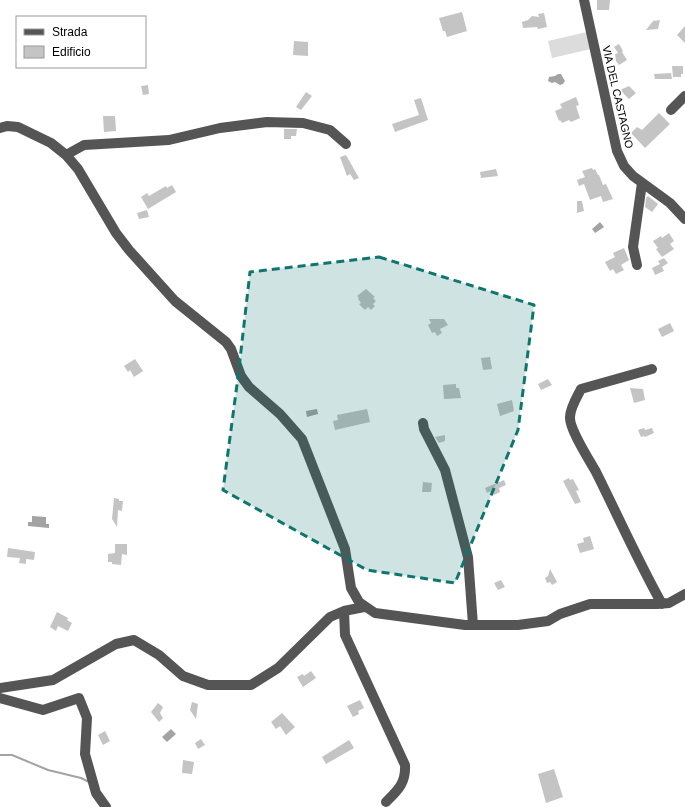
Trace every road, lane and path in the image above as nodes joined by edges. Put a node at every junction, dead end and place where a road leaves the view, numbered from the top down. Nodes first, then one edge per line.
1 (584, 0) edge
2 (685, 96) edge
3 (671, 110) dead end
4 (0, 128) edge
5 (346, 144) dead end
6 (66, 155) junction
7 (642, 183) junction
8 (685, 219) edge
9 (636, 265) dead end
10 (652, 369) dead end
11 (423, 423) dead end
12 (685, 594) edge
13 (662, 604) junction
14 (364, 607) junction
15 (344, 611) junction
16 (472, 625) junction
17 (0, 688) edge
18 (0, 698) edge
19 (386, 802) dead end
20 (106, 807) edge

1 - 7 street, VIA DEL CASTAGNO
2 - 3 street
4 - 6 street
5 - 6 street
6 - 14 street
7 - 8 street, VIA DEL CASTAGNO
7 - 9 street
10 - 13 street
11 - 16 street
12 - 13 street
13 - 16 street
14 - 15 street
14 - 16 street
15 - 17 street
15 - 19 street
18 - 20 street

